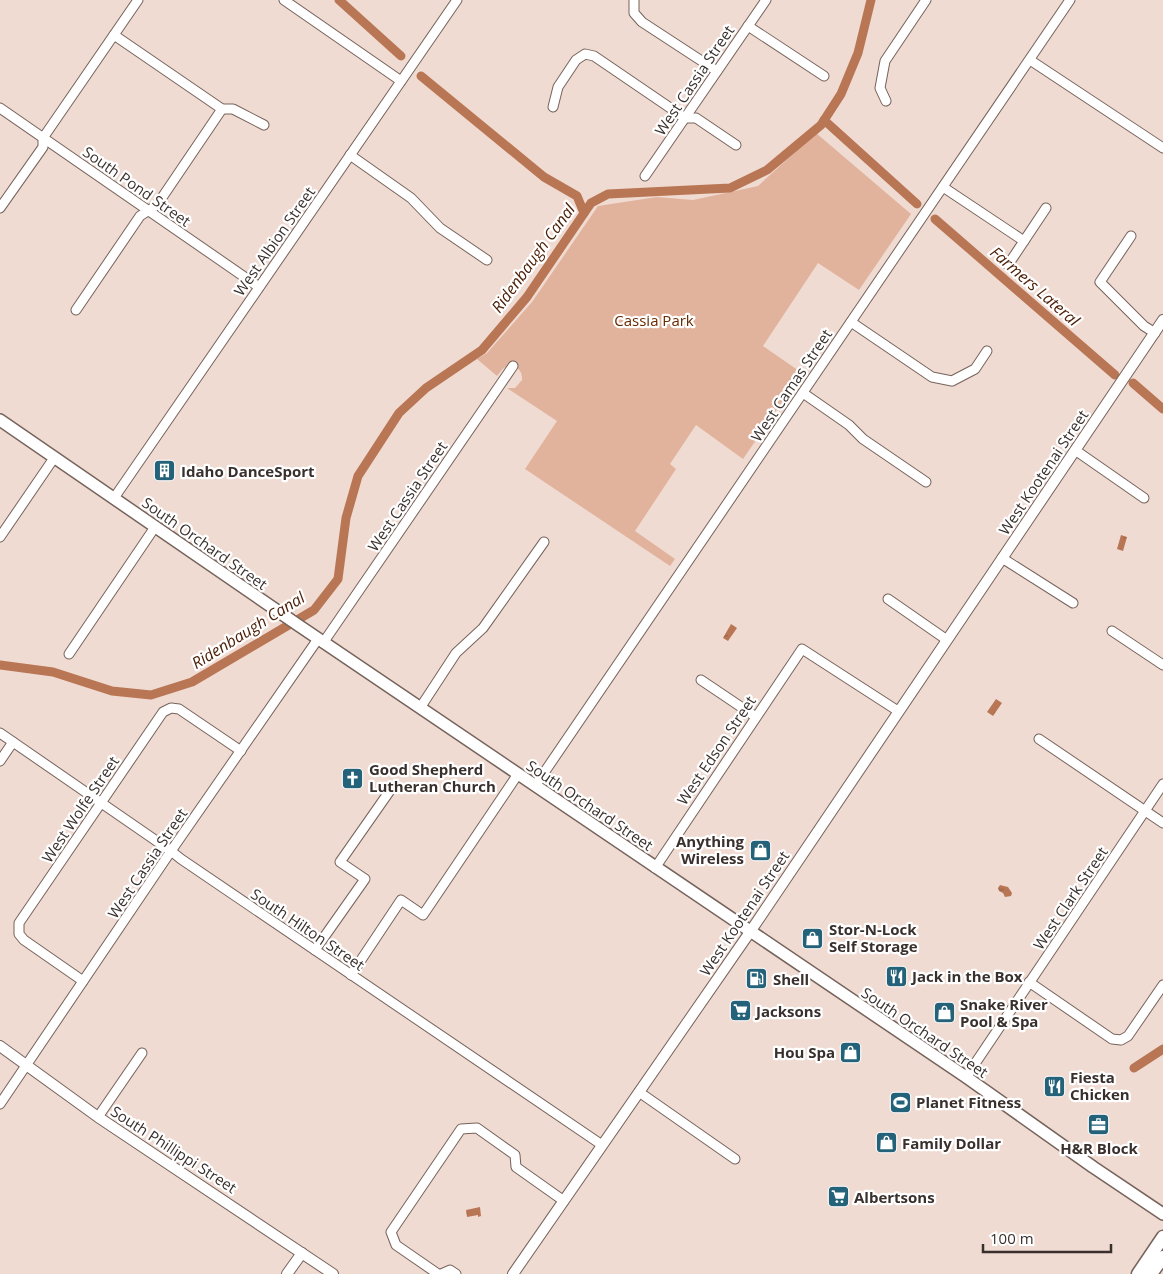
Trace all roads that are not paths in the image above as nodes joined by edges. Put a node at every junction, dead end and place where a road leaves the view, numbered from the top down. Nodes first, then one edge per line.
1 (138, 0) edge
2 (284, 0) edge
3 (457, 0) edge
4 (634, 0) edge
5 (926, 0) edge
6 (1070, 0) edge
7 (764, 1) edge
8 (748, 26) junction
9 (114, 35) junction
10 (1030, 60) junction
11 (717, 71) junction
12 (824, 76) dead end
13 (401, 81) junction
14 (886, 101) dead end
15 (553, 107) dead end
16 (0, 108) edge
17 (222, 109) junction
18 (685, 118) junction
19 (264, 125) dead end
20 (43, 138) junction
21 (736, 145) dead end
22 (1163, 148) edge
23 (350, 155) junction
24 (645, 176) dead end
25 (946, 189) junction
26 (0, 208) edge
27 (1046, 208) dead end
28 (149, 210) junction
29 (1131, 236) dead end
30 (1024, 241) junction
31 (487, 260) dead end
32 (1008, 265) dead end
33 (259, 287) junction
34 (76, 310) dead end
35 (1163, 320) edge
36 (851, 322) junction
37 (1155, 333) junction
38 (987, 351) dead end
39 (513, 366) dead end
40 (803, 393) junction
41 (0, 420) edge
42 (1075, 450) junction
43 (54, 458) junction
44 (926, 482) dead end
45 (114, 498) junction
46 (1144, 498) dead end
47 (155, 527) junction
48 (0, 537) edge
49 (544, 542) dead end
50 (1002, 558) junction
51 (888, 598) dead end
52 (1074, 602) dead end
53 (1112, 631) dead end
54 (947, 640) junction
55 (321, 641) junction
56 (69, 654) dead end
57 (1163, 665) edge
58 (701, 680) dead end
59 (420, 708) junction
60 (898, 711) junction
61 (756, 717) junction
62 (0, 734) edge
63 (1039, 739) dead end
64 (13, 742) junction
65 (241, 751) junction
66 (0, 761) edge
67 (518, 774) junction
68 (1163, 784) edge
69 (535, 786) junction
70 (389, 792) dead end
71 (101, 803) junction
72 (1145, 811) junction
73 (1163, 823) edge
74 (171, 851) junction
75 (655, 868) junction
76 (750, 932) junction
77 (315, 950) junction
78 (351, 975) junction
79 (84, 981) junction
80 (1029, 982) junction
81 (1163, 985) edge
82 (0, 1046) edge
83 (142, 1053) dead end
84 (27, 1065) junction
85 (966, 1077) junction
86 (639, 1092) junction
87 (0, 1104) edge
88 (98, 1117) junction
89 (602, 1145) junction
90 (736, 1159) dead end
91 (564, 1201) junction
92 (1163, 1214) edge
93 (1163, 1237) edge
94 (302, 1253) junction
95 (1163, 1257) edge
96 (288, 1274) edge
97 (333, 1274) edge
98 (440, 1274) edge
99 (456, 1274) edge
100 (513, 1274) edge
101 (1138, 1274) edge
102 (1151, 1274) edge

1 - 9 street
2 - 13 street
3 - 13 street, West Albion Street
4 - 11 street
5 - 14 street
6 - 10 street, West Camas Street
7 - 8 street, West Cassia Street
8 - 11 street, West Cassia Street
8 - 12 street
9 - 17 street
9 - 20 street
10 - 22 street
10 - 25 street, West Camas Street
11 - 18 street, West Cassia Street
13 - 23 street, West Albion Street
15 - 18 street
16 - 20 street, South Pond Street
17 - 19 street
17 - 28 street
18 - 21 street
18 - 24 street, West Cassia Street
20 - 26 street
20 - 28 street, South Pond Street
23 - 31 street
23 - 33 street, West Albion Street
25 - 30 street
25 - 36 street, West Camas Street
27 - 30 street
28 - 33 street, South Pond Street
28 - 34 street
29 - 37 street
30 - 32 street
33 - 45 street, West Albion Street
35 - 37 street, West Kootenai Street
36 - 38 street
36 - 40 street, West Camas Street
37 - 42 street, West Kootenai Street
39 - 55 street, West Cassia Street
40 - 44 street
40 - 69 street, West Camas Street
41 - 43 main road, South Orchard Street
42 - 46 street
42 - 50 street, West Kootenai Street
43 - 45 main road, South Orchard Street
43 - 48 street
45 - 47 main road, South Orchard Street
47 - 55 main road, South Orchard Street
47 - 56 street
49 - 59 street
50 - 52 street
50 - 54 street, West Kootenai Street
51 - 54 street
53 - 57 street
54 - 60 street, West Kootenai Street
55 - 59 main road, South Orchard Street
55 - 65 street, West Cassia Street
58 - 61 street
59 - 67 main road, South Orchard Street
60 - 61 street, West Edson Street
60 - 76 street, West Kootenai Street
61 - 75 street, West Edson Street
62 - 64 street, South Hilton Street
63 - 72 street
64 - 66 street
64 - 71 street, South Hilton Street
65 - 71 street, West Wolfe Street
65 - 74 street, West Cassia Street
67 - 69 main road, South Orchard Street
67 - 78 street
68 - 72 street, West Clark Street
69 - 75 main road, South Orchard Street
70 - 77 street
71 - 74 street, South Hilton Street
71 - 79 street, West Wolfe Street
72 - 73 street
72 - 80 street, West Clark Street
74 - 77 street, South Hilton Street
74 - 79 street, West Cassia Street
75 - 76 main road, South Orchard Street
76 - 85 main road, South Orchard Street
76 - 86 street, West Kootenai Street
77 - 78 street, South Hilton Street
78 - 89 street, South Hilton Street
79 - 84 street, West Cassia Street
80 - 81 street
80 - 85 street, West Clark Street
82 - 84 street, South Phillippi Street
83 - 88 street
84 - 87 street, West Cassia Street
84 - 88 street, South Phillippi Street
85 - 92 main road, South Orchard Street
86 - 89 street, West Kootenai Street
86 - 90 street
88 - 94 street, South Phillippi Street
89 - 91 street, West Kootenai Street
91 - 98 street
91 - 100 street, West Kootenai Street
93 - 101 main road
94 - 96 street
94 - 97 street, South Phillippi Street
95 - 102 main road
98 - 99 street

